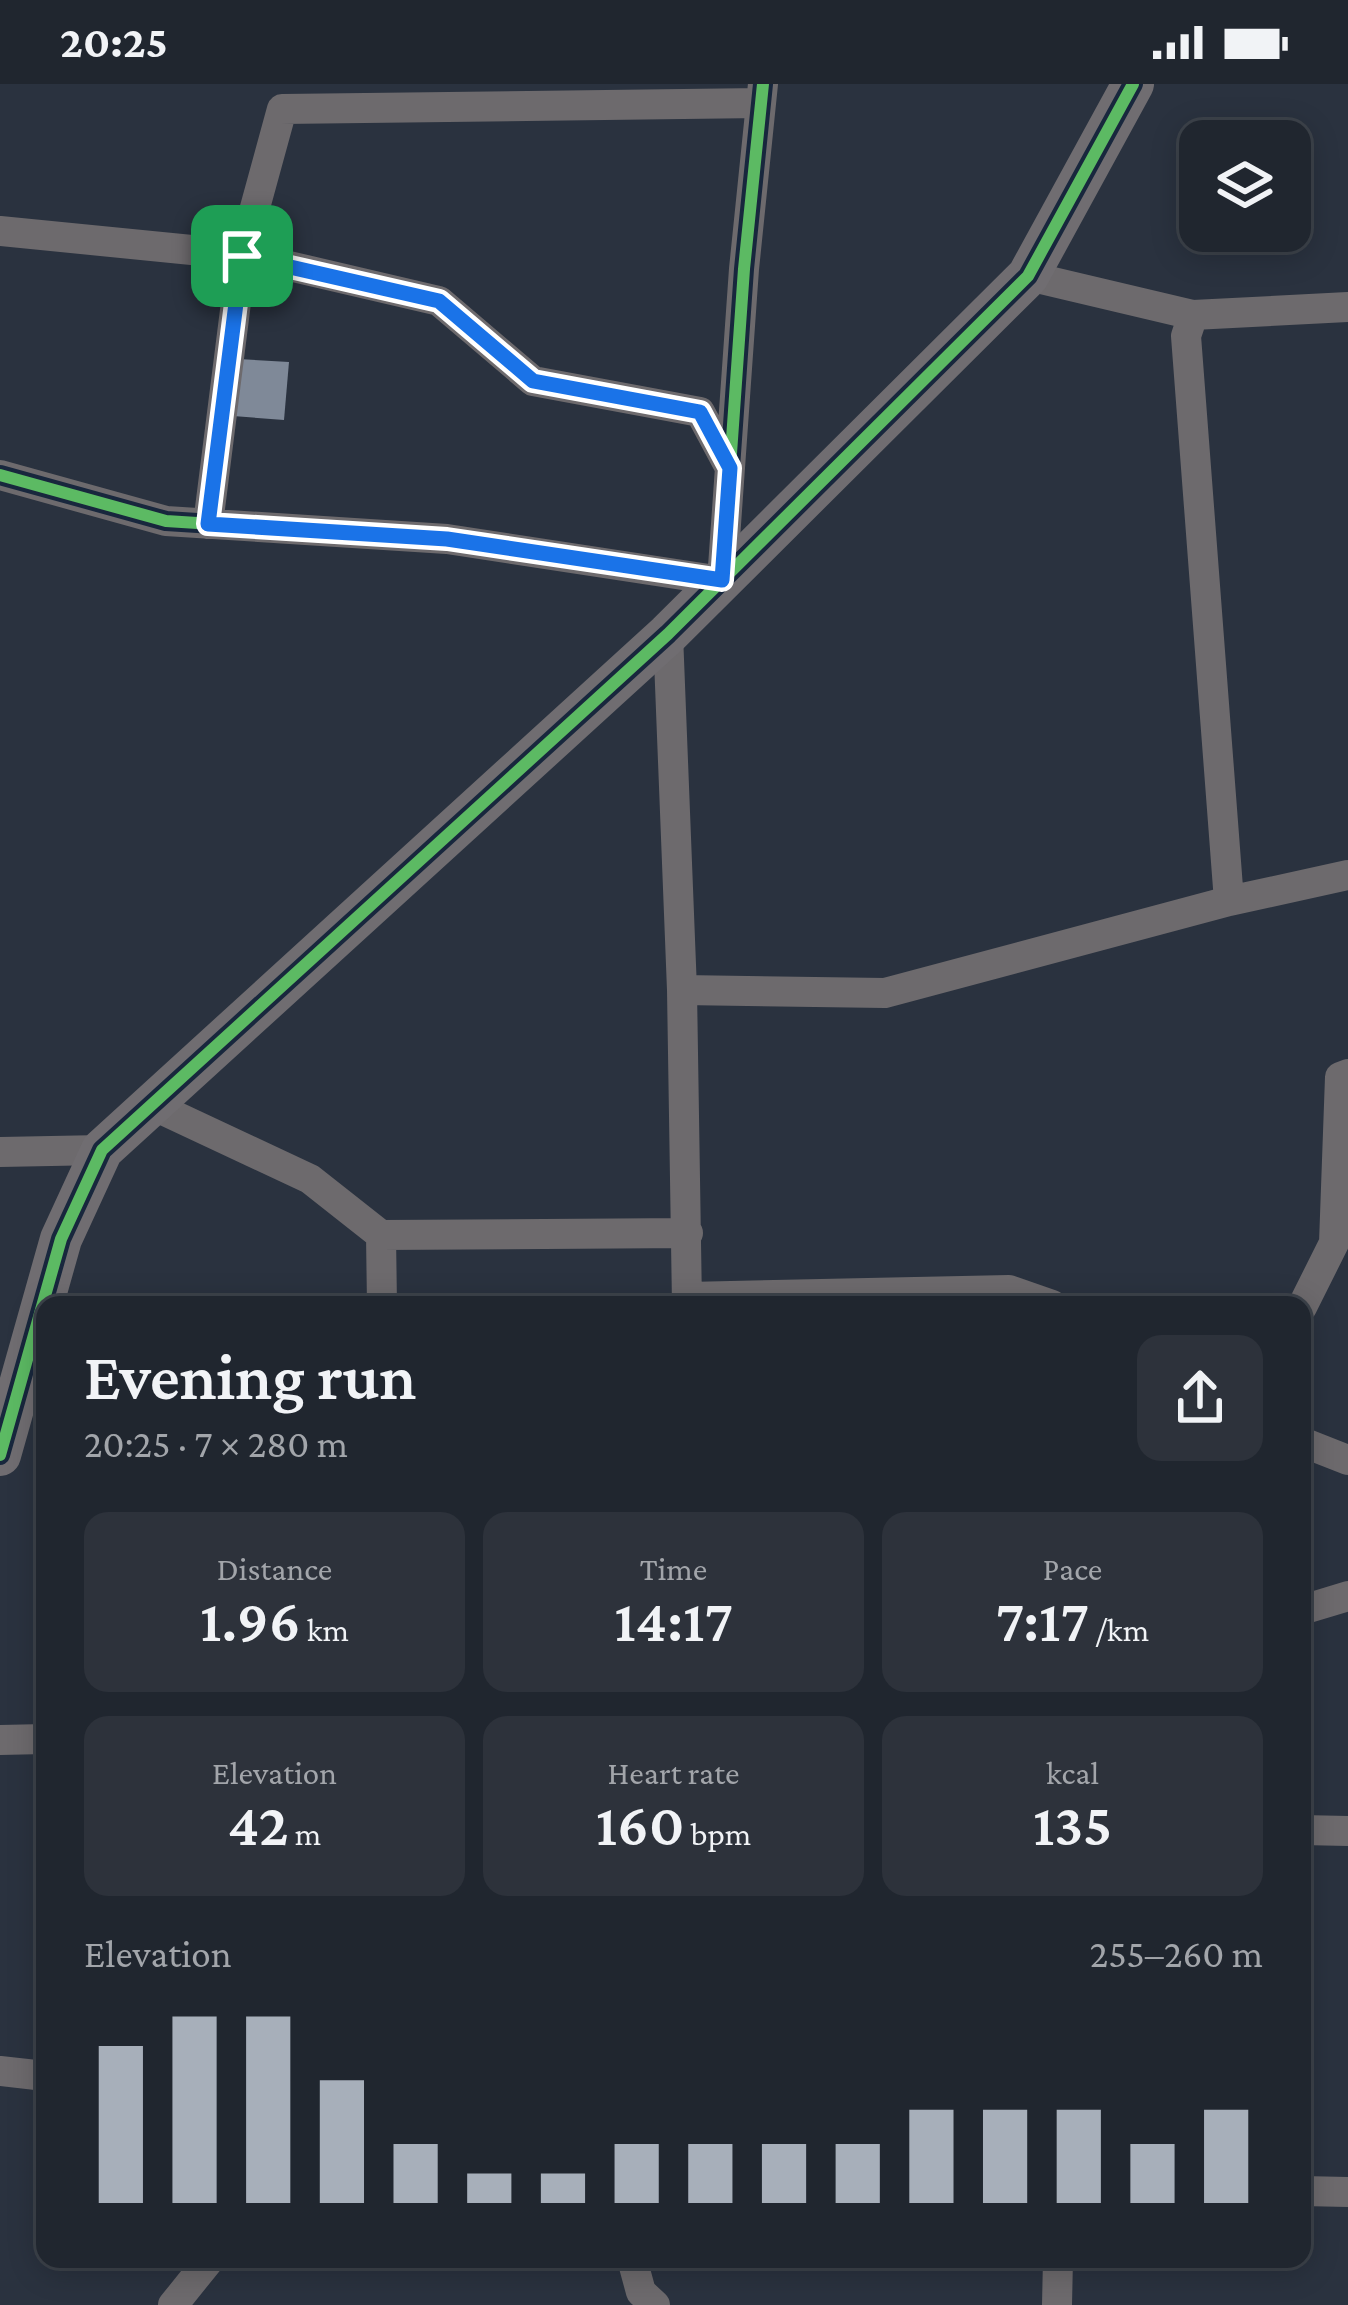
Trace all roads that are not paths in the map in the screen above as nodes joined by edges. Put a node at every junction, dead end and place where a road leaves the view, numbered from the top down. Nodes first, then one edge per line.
1 (1133, 84) edge
2 (762, 94) edge
3 (0, 231) edge
4 (242, 256) junction
5 (1028, 276) junction
6 (1348, 307) edge
7 (1193, 315) junction
8 (730, 468) junction
9 (0, 475) edge
10 (208, 524) junction
11 (722, 580) junction
12 (668, 634) junction
13 (1348, 875) edge
14 (1229, 902) junction
15 (682, 990) junction
16 (1348, 1074) edge
17 (152, 1105) junction
18 (102, 1150) junction
19 (0, 1152) edge
20 (688, 1233) junction
21 (381, 1235) junction
22 (41, 1296) edge
23 (382, 1296) edge
24 (687, 1296) edge
25 (834, 1296) edge
26 (1027, 1296) edge
27 (1308, 1296) edge
28 (36, 1309) edge
29 (10, 1381) edge
30 (1311, 1446) edge
31 (0, 1455) edge
32 (1348, 1460) edge
33 (1348, 1596) edge
34 (1311, 1607) edge
35 (36, 1739) edge
36 (0, 1740) edge
37 (1311, 1830) edge
38 (1348, 1831) edge
39 (0, 2071) edge
40 (36, 2075) edge
41 (1311, 2191) edge
42 (1348, 2192) edge
43 (203, 2268) edge
44 (635, 2268) edge
45 (1058, 2268) edge
46 (644, 2300) edge
47 (173, 2305) edge
48 (1057, 2305) edge

1 - 5 street
2 - 4 street
2 - 8 street
3 - 4 street
4 - 8 street
4 - 10 street
5 - 7 street
5 - 11 street
6 - 7 street
7 - 14 street
8 - 11 street
9 - 10 street
10 - 11 street
11 - 12 street
12 - 15 street
12 - 17 street
13 - 14 street
14 - 15 street
15 - 20 street
16 - 27 street
17 - 18 street
17 - 21 street
18 - 19 street
18 - 22 street
20 - 21 street
20 - 24 street
21 - 23 street
25 - 26 street
28 - 29 street
29 - 31 street
30 - 32 street
33 - 34 street
35 - 36 street
37 - 38 street
39 - 40 street
41 - 42 street
43 - 47 street
44 - 46 street
45 - 48 street

